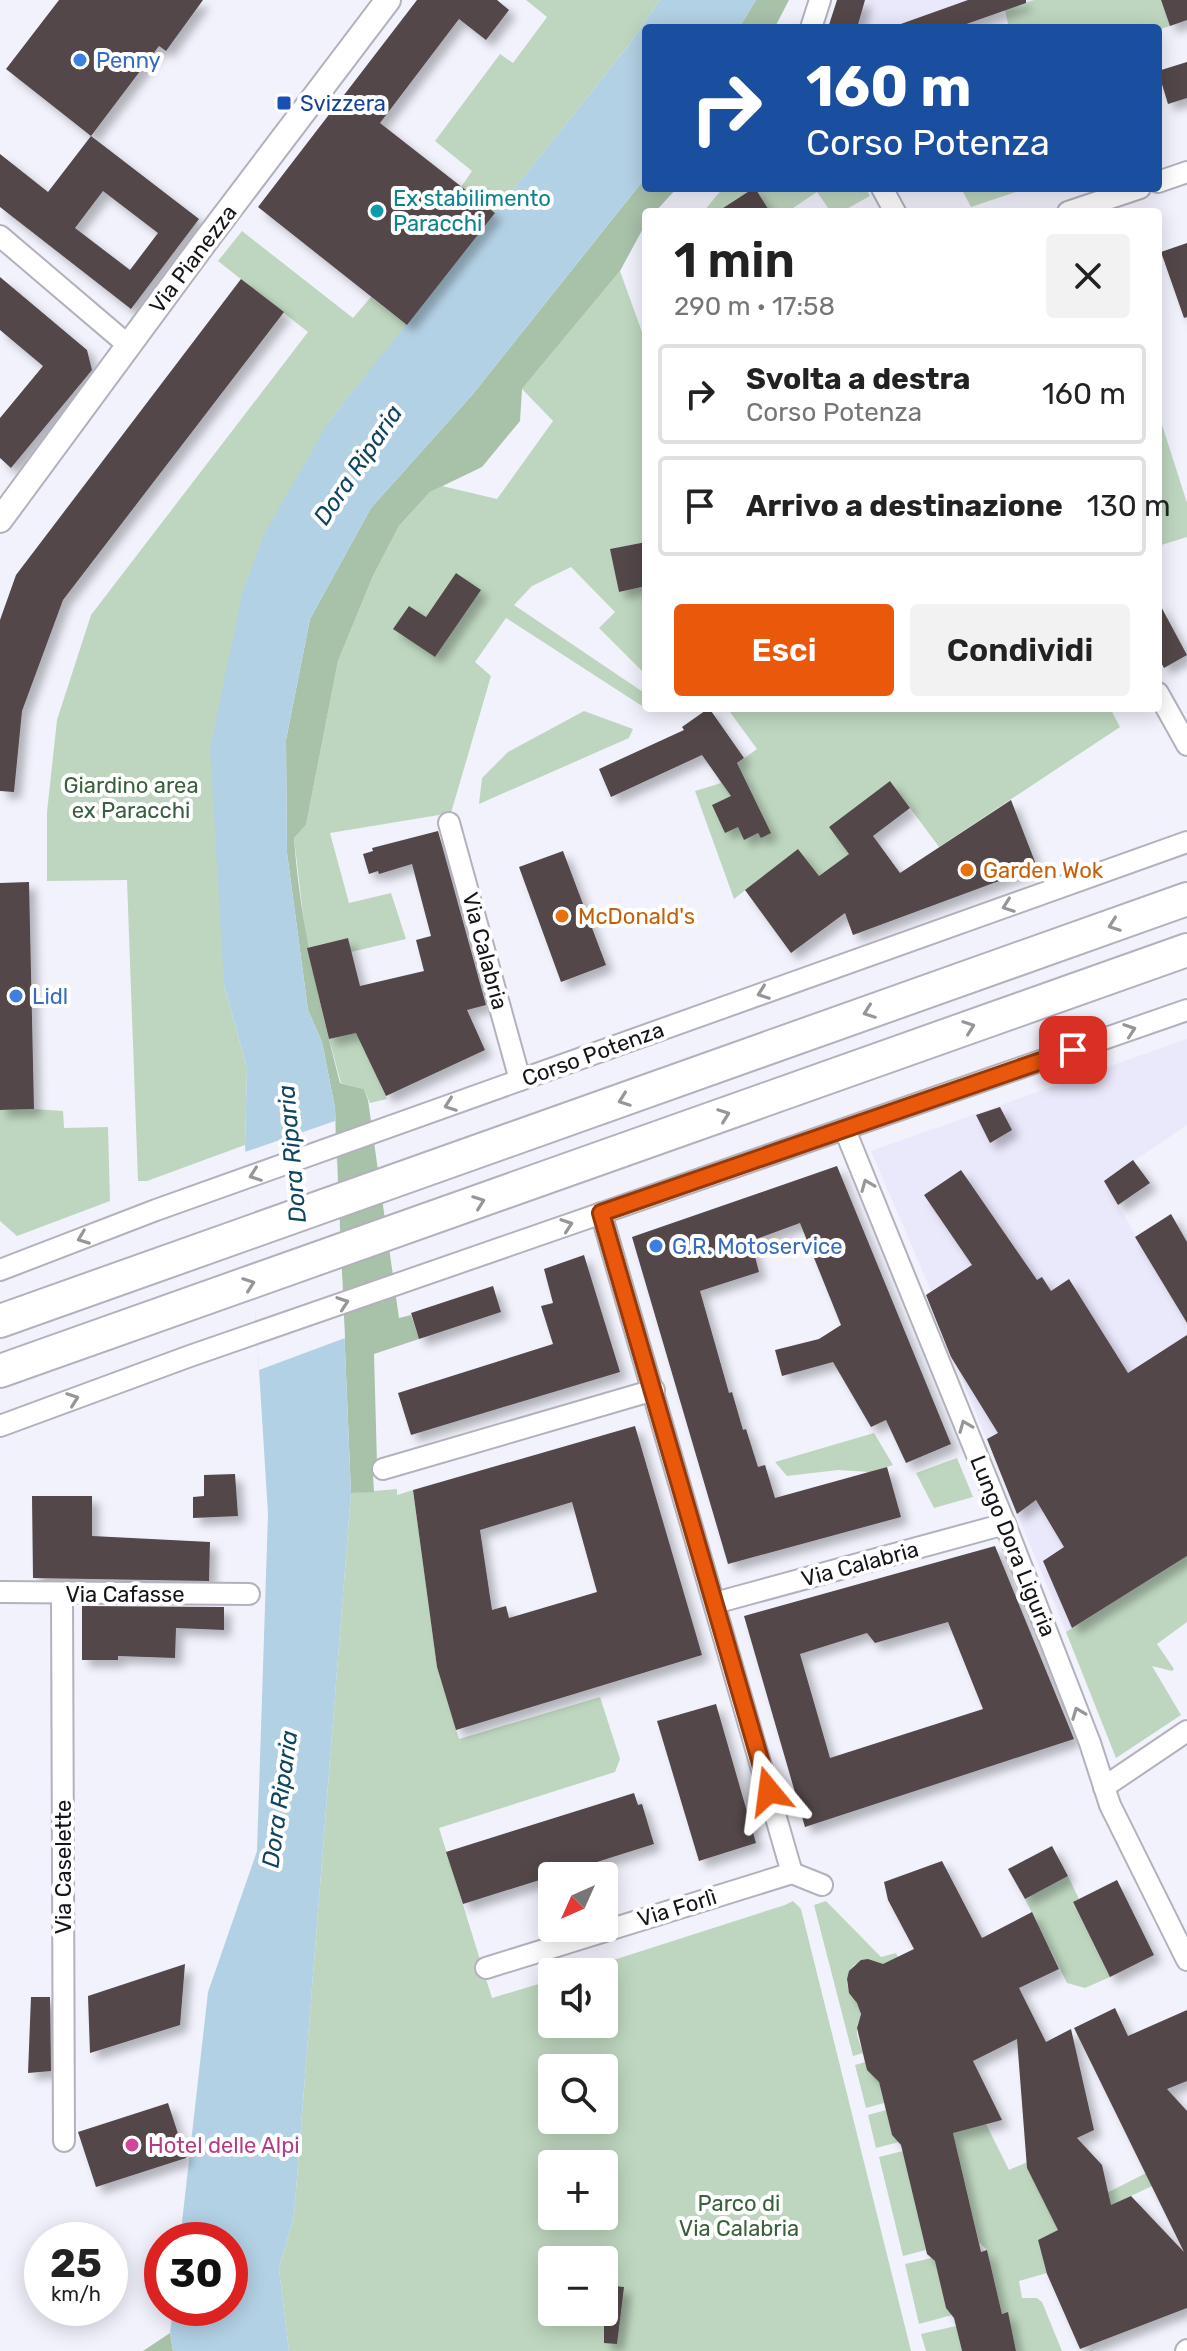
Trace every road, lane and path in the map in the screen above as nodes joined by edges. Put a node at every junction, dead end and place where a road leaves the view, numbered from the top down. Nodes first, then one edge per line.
1 (388, 0) edge
2 (820, 0) edge
3 (812, 24) edge
4 (1187, 172) edge
5 (1162, 181) edge
6 (1128, 192) edge
7 (1080, 208) edge
8 (0, 236) edge
9 (128, 345) junction
10 (0, 520) edge
11 (1162, 700) edge
12 (1187, 745) edge
13 (449, 823) dead end
14 (1187, 842) edge
15 (1187, 899) edge
16 (1187, 950) edge
17 (1187, 1010) edge
18 (520, 1080) junction
19 (845, 1130) junction
20 (601, 1213) junction
21 (0, 1254) edge
22 (21, 1261) junction
23 (0, 1270) edge
24 (0, 1321) edge
25 (0, 1371) edge
26 (654, 1390) junction
27 (0, 1426) edge
28 (383, 1469) dead end
29 (1005, 1524) junction
30 (0, 1592) edge
31 (62, 1594) junction
32 (249, 1594) dead end
33 (715, 1603) junction
34 (1187, 1731) edge
35 (1104, 1787) junction
36 (792, 1873) junction
37 (822, 1885) dead end
38 (1187, 1960) edge
39 (486, 1968) dead end
40 (64, 2141) dead end

1 - 9 street, Via Pianezza
2 - 3 street
4 - 5 street
6 - 7 street
8 - 9 street
9 - 10 street, Via Pianezza
11 - 12 street
13 - 18 street, Via Calabria
14 -> 18 street, Corso Potenza
15 -> 24 main road
25 -> 16 main road
19 -> 17 street
18 -> 22 street, Corso Potenza
19 - 20 street
29 -> 19 street, Lungo Dora Liguria
20 - 26 street
27 -> 20 street
21 - 22 street
22 - 23 street, Corso Potenza
26 - 28 street
26 - 33 street
29 - 33 street, Via Calabria
35 -> 29 street, Lungo Dora Liguria
30 - 31 street, Via Cafasse
31 - 32 street, Via Cafasse
31 - 40 street, Via Caselette
33 - 36 street
34 - 35 street
35 - 38 street, Lungo Dora Liguria
36 - 37 street
36 - 39 street, Via Forlì

